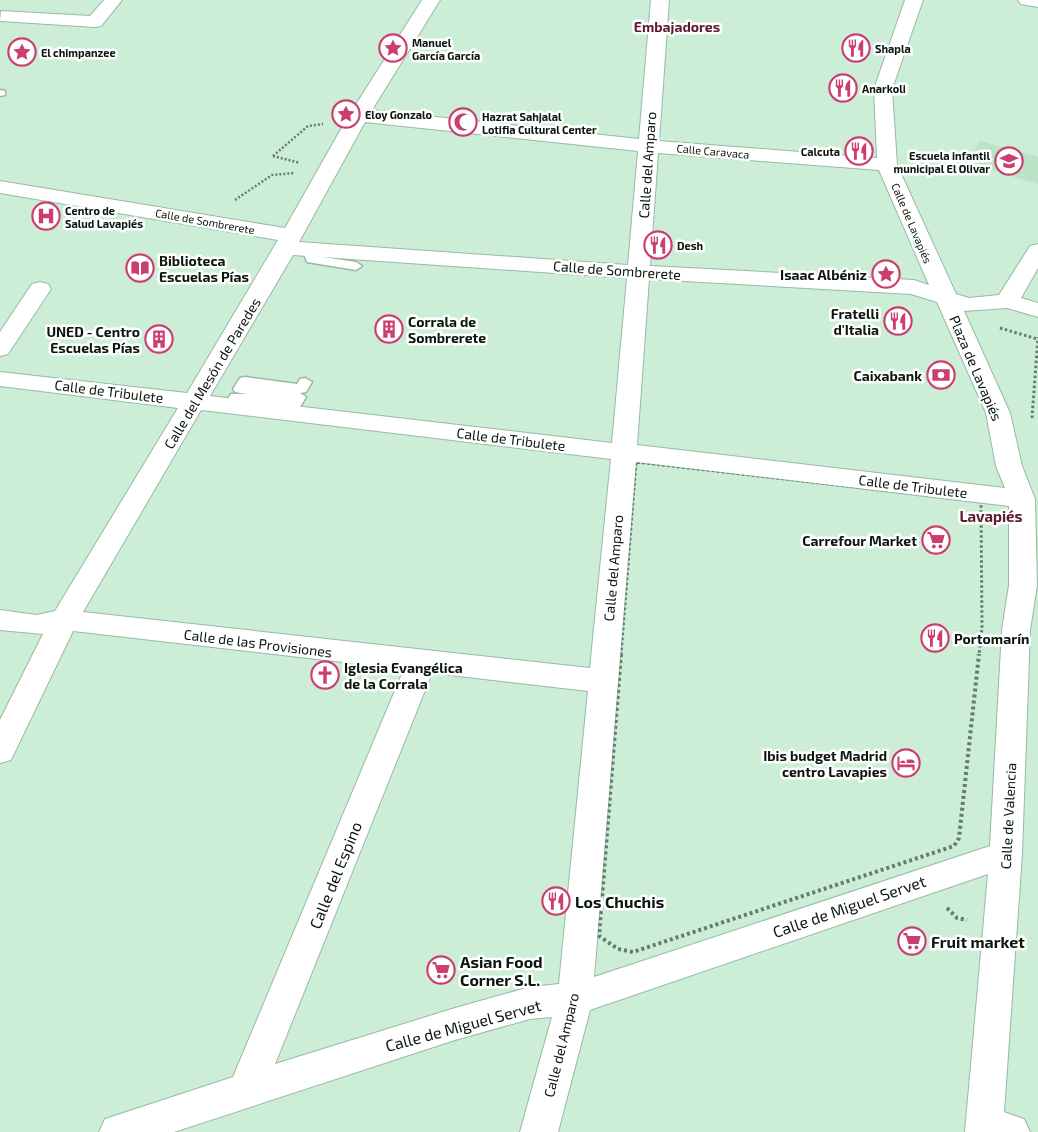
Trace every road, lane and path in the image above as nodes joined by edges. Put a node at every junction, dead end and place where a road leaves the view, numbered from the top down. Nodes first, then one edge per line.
1 (10, 0) edge
2 (112, 0) edge
3 (431, 0) edge
4 (660, 0) edge
5 (914, 0) edge
6 (0, 17) edge
7 (361, 114) junction
8 (308, 126) dead end
9 (648, 146) junction
10 (273, 156) dead end
11 (887, 165) junction
12 (272, 175) dead end
13 (0, 187) edge
14 (204, 221) junction
15 (288, 242) junction
16 (309, 250) junction
17 (1038, 251) edge
18 (356, 266) dead end
19 (638, 272) junction
20 (40, 290) dead end
21 (946, 299) junction
22 (1008, 302) junction
23 (1038, 310) edge
24 (1038, 337) edge
25 (0, 349) edge
26 (0, 379) edge
27 (305, 382) dead end
28 (194, 402) junction
29 (230, 406) junction
30 (1031, 421) dead end
31 (624, 452) junction
32 (1038, 477) edge
33 (1022, 499) junction
34 (620, 573) junction
35 (1031, 581) edge
36 (0, 620) edge
37 (64, 620) junction
38 (422, 661) junction
39 (602, 681) junction
40 (0, 751) edge
41 (1006, 854) junction
42 (943, 904) dead end
43 (972, 922) dead end
44 (575, 999) junction
45 (247, 1089) junction
46 (993, 1130) edge
47 (118, 1132) edge
48 (539, 1132) edge

1 - 6 street
2 - 6 street
3 - 7 street, Calle del Mesón de Paredes
4 - 9 street, Calle del Amparo
5 - 11 street, Calle de Lavapiés
7 - 9 street, Calle Caravaca
7 - 15 street, Calle del Mesón de Paredes
8 - 10 path
9 - 11 street, Calle Caravaca
9 - 19 street, Calle del Amparo
11 - 21 street, Calle de Lavapiés
12 - 14 path
13 - 14 street, Calle de Sombrerete
14 - 15 street, Calle de Sombrerete
15 - 16 street, Calle de Sombrerete
15 - 28 street, Calle del Mesón de Paredes
16 - 18 lane
16 - 19 street, Calle de Sombrerete
17 - 22 street
19 - 21 street, Calle de Sombrerete
19 - 31 street, Calle del Amparo
20 - 25 street
21 - 22 street, Plaza de Lavapiés
21 - 33 street, Plaza de Lavapiés
22 - 23 street, Plaza de Lavapiés
24 - 30 path
26 - 28 street, Calle de Tribulete
27 - 29 lane
28 - 29 street, Calle de Tribulete
28 - 37 street, Calle del Mesón de Paredes
29 - 31 street, Calle de Tribulete
31 - 33 street, Calle de Tribulete
31 - 34 street, Calle del Amparo
32 - 33 street
33 - 35 street, Calle de Valencia
34 - 34 path
34 - 39 street, Calle del Amparo
35 - 41 street, Calle de Valencia
36 - 37 street, Calle de las Provisiones
37 - 38 street, Calle de las Provisiones
37 - 40 street, Calle del Mesón de Paredes
38 - 39 street, Calle de las Provisiones
38 - 45 street, Calle del Espino
39 - 44 street, Calle del Amparo
41 - 44 street, Calle de Miguel Servet
41 - 46 street, Calle de Valencia
42 - 43 path
44 - 45 street, Calle de Miguel Servet
44 - 48 street, Calle del Amparo
45 - 47 street, Calle de Miguel Servet

